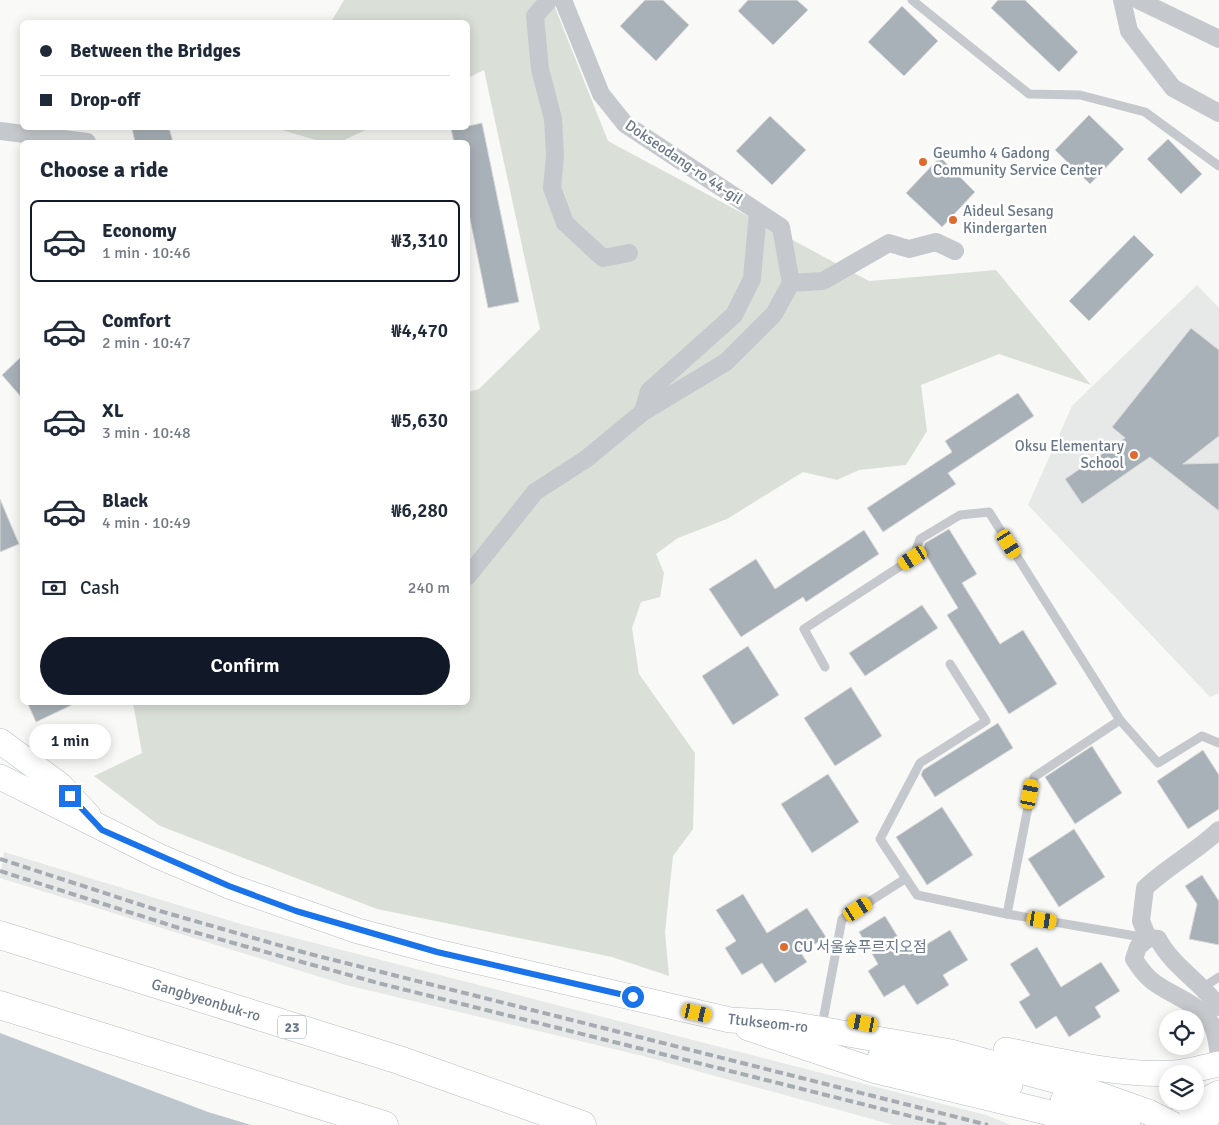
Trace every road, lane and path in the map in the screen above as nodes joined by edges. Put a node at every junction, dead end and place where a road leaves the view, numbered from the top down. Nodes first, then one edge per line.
1 (549, 0) edge
2 (563, 0) edge
3 (912, 0) edge
4 (1122, 0) edge
5 (1138, 0) edge
6 (1219, 39) edge
7 (1219, 113) edge
8 (0, 131) edge
9 (72, 140) edge
10 (1219, 166) edge
11 (758, 212) junction
12 (955, 251) dead end
13 (629, 252) dead end
14 (791, 283) junction
15 (643, 412) junction
16 (470, 573) edge
17 (950, 664) dead end
18 (825, 667) dead end
19 (1120, 720) junction
20 (0, 741) edge
21 (1219, 743) edge
22 (0, 777) edge
23 (102, 830) junction
24 (1219, 830) edge
25 (906, 879) junction
26 (1007, 914) junction
27 (0, 935) edge
28 (1148, 938) junction
29 (1219, 978) edge
30 (1202, 988) junction
31 (0, 1005) edge
32 (1219, 1007) edge
33 (824, 1016) junction
34 (730, 1020) junction
35 (782, 1041) junction
36 (1219, 1056) edge
37 (1219, 1064) edge
38 (1219, 1093) edge
39 (1219, 1100) edge
40 (1138, 1119) edge
41 (384, 1125) edge
42 (582, 1125) edge
43 (1083, 1125) edge
44 (1173, 1125) edge
45 (1202, 1125) edge

1 - 13 street
2 - 11 street, Dokseodang-ro 44-gil
3 - 10 lane
4 - 7 street
5 - 6 street
8 - 9 street
11 - 14 street, Dokseodang-ro 44-gil
11 - 15 street, Dokseodang-ro 44-gil
12 - 14 street
14 - 15 street
15 - 16 street
17 - 25 lane
18 - 19 lane
19 - 21 lane
19 - 26 lane
20 - 23 main road
22 - 23 main road, Ttukseom-ro
23 - 34 main road, Ttukseom-ro
24 - 28 street
25 - 26 lane
25 - 33 lane
26 - 28 lane
27 - 42 highway, Gangbyeonbuk-ro / 23
28 - 30 street
28 - 36 street
29 - 30 lane
30 - 32 street
31 - 41 highway
33 - 34 main road
33 - 37 main road
34 - 35 main road
34 - 40 main road, Ttukseom-ro
35 - 40 main road, Ttukseom-ro
35 - 43 main road
38 - 44 main road
39 - 45 main road
40 - 44 main road, Ttukseom-ro, bridge

